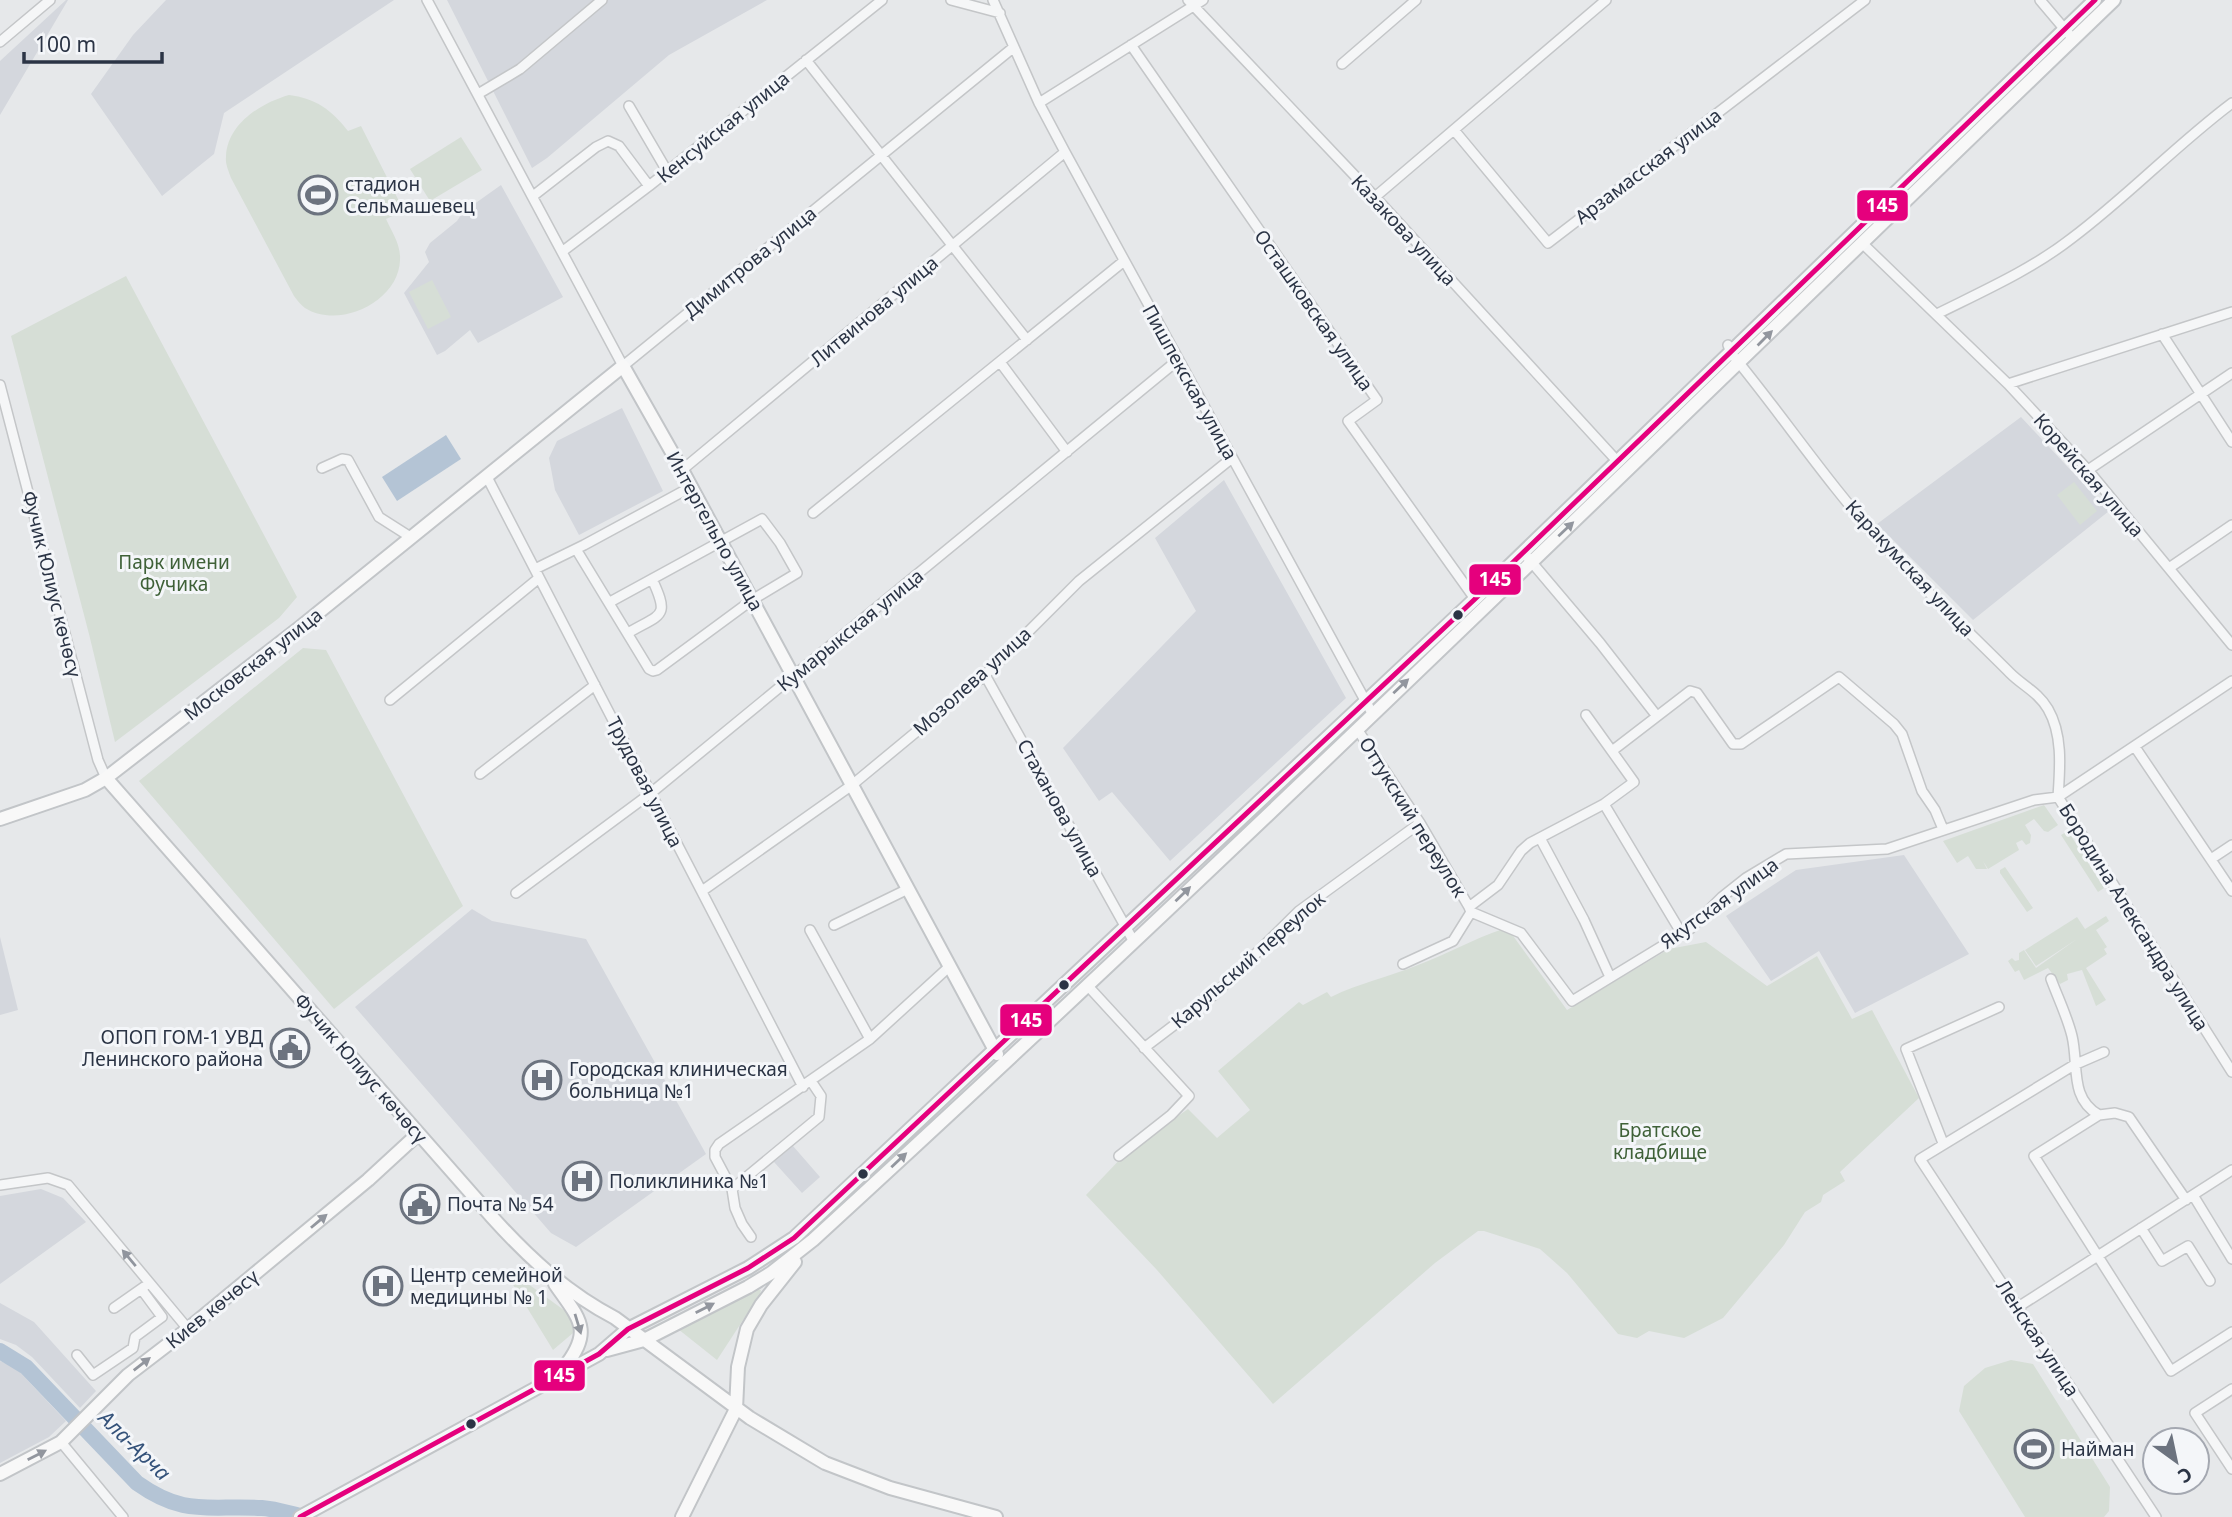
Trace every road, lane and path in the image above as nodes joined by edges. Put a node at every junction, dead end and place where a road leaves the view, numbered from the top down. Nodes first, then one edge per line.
1 (50, 0) edge
2 (427, 0) edge
3 (602, 0) edge
4 (882, 0) edge
5 (951, 0) edge
6 (993, 0) edge
7 (1203, 0) edge
8 (1416, 0) edge
9 (1606, 0) edge
10 (1865, 0) edge
11 (2040, 0) edge
12 (2095, 0) edge
13 (2114, 0) edge
14 (1191, 4) edge
15 (1000, 13) junction
16 (2069, 34) junction
17 (0, 42) edge
18 (1131, 45) junction
19 (1014, 47) junction
20 (806, 60) junction
21 (1342, 64) dead end
22 (478, 94) junction
23 (1039, 103) junction
24 (2232, 103) edge
25 (629, 106) dead end
26 (1454, 130) junction
27 (1065, 152) junction
28 (881, 155) junction
29 (667, 171) junction
30 (649, 186) junction
31 (533, 196) junction
32 (1375, 197) junction
33 (1862, 243) junction
34 (952, 246) junction
35 (563, 251) junction
36 (1124, 261) junction
37 (2232, 312) edge
38 (1937, 314) junction
39 (2162, 334) junction
40 (1027, 341) junction
41 (1730, 349) junction
42 (1178, 360) junction
43 (1000, 362) junction
44 (1740, 363) junction
45 (623, 366) junction
46 (2232, 373) edge
47 (2008, 384) junction
48 (0, 385) edge
49 (2201, 395) junction
50 (2232, 442) edge
51 (1067, 452) junction
52 (1231, 458) junction
53 (1618, 462) junction
54 (322, 468) dead end
55 (682, 470) junction
56 (2088, 470) junction
57 (487, 477) junction
58 (691, 487) junction
59 (813, 513) dead end
60 (2232, 525) edge
61 (412, 538) junction
62 (720, 541) junction
63 (579, 554) dead end
64 (1527, 557) junction
65 (2169, 568) junction
66 (537, 573) junction
67 (652, 579) junction
68 (1475, 599) junction
69 (752, 600) junction
70 (610, 602) junction
71 (628, 633) junction
72 (2232, 645) edge
73 (985, 675) junction
74 (794, 676) junction
75 (2232, 681) edge
76 (595, 685) junction
77 (390, 700) dead end
78 (1369, 707) junction
79 (1586, 715) dead end
80 (1656, 715) junction
81 (1357, 729) junction
82 (2135, 747) junction
83 (1612, 751) junction
84 (480, 774) dead end
85 (106, 778) junction
86 (852, 785) junction
87 (651, 793) junction
88 (2058, 797) junction
89 (1604, 804) junction
90 (0, 819) edge
91 (1420, 822) junction
92 (1943, 829) junction
93 (1540, 838) junction
94 (2232, 845) edge
95 (2211, 859) junction
96 (908, 889) junction
97 (702, 891) junction
98 (2232, 891) edge
99 (516, 893) dead end
100 (1470, 909) junction
101 (834, 925) dead end
102 (1126, 927) junction
103 (810, 930) dead end
104 (1682, 934) junction
105 (1134, 942) junction
106 (1403, 964) dead end
107 (950, 966) junction
108 (1610, 977) junction
109 (2050, 979) dead end
110 (1087, 985) junction
111 (1999, 1007) dead end
112 (870, 1039) junction
113 (1144, 1048) junction
114 (994, 1049) junction
115 (2104, 1052) dead end
116 (1003, 1063) junction
117 (2074, 1065) junction
118 (2232, 1072) edge
119 (807, 1084) junction
120 (2099, 1115) junction
121 (418, 1134) junction
122 (1943, 1143) junction
123 (1119, 1156) dead end
124 (2232, 1170) edge
125 (0, 1185) edge
126 (732, 1189) junction
127 (2189, 1197) junction
128 (2141, 1228) junction
129 (751, 1237) dead end
130 (813, 1240) junction
131 (2098, 1256) junction
132 (2232, 1259) edge
133 (549, 1275) junction
134 (2210, 1281) dead end
135 (146, 1286) junction
136 (2018, 1307) junction
137 (114, 1308) dead end
138 (188, 1329) junction
139 (628, 1329) junction
140 (2232, 1332) edge
141 (644, 1340) junction
142 (603, 1351) junction
143 (77, 1355) dead end
144 (559, 1374) junction
145 (2232, 1390) edge
146 (736, 1409) junction
147 (61, 1442) junction
148 (2232, 1469) edge
149 (0, 1474) edge
150 (123, 1517) edge
151 (300, 1517) edge
152 (682, 1517) edge
153 (996, 1517) edge
154 (2156, 1517) edge

1 - 17 street
2 - 22 street, Интергельпо улица
3 - 22 street
4 - 20 street, Кенсуйская улица
5 - 15 street
6 - 15 street, Пишпекская улица
7 - 14 street
8 - 21 street
9 - 26 street
10 - 26 street, Арзамасская улица
11 - 16 street
12 - 16 main road
13 - 16 main road
14 - 18 street
14 - 32 street, Казакова улица
15 - 19 street, Пишпекская улица
16 - 33 main road
16 - 41 main road
18 - 23 street
18 - 68 street, Осташковская улица
19 - 23 street, Пишпекская улица
19 - 28 street, Димитрова улица
20 - 28 street
20 - 29 street, Кенсуйская улица
22 - 31 street, Интергельпо улица
23 - 27 street, Пишпекская улица
24 - 38 street
25 - 29 street
26 - 32 street
27 - 34 street, Литвинова улица
27 - 36 street, Пишпекская улица
28 - 34 street
28 - 45 street, Димитрова улица
29 - 30 street, Кенсуйская улица
30 - 31 street
30 - 35 street, Кенсуйская улица
31 - 35 street, Интергельпо улица
32 - 53 street, Казакова улица
33 - 38 street, Корейская улица
44 -> 33 main road
34 - 40 street
34 - 55 street, Литвинова улица
35 - 45 street, Интергельпо улица
36 - 40 street
36 - 42 street, Пишпекская улица
37 - 39 street
38 - 47 street, Корейская улица
39 - 47 street
39 - 49 street
40 - 43 street
41 - 44 street, Каракумская улица
41 - 53 main road
42 - 51 street, Кумарыкская улица
42 - 52 street, Пишпекская улица
43 - 51 street
43 - 59 street
64 -> 44 main road
44 - 88 street, Каракумская улица
45 - 55 main road, Интергельпо улица
45 - 57 main road, Димитрова улица
46 - 49 street
47 - 56 street, Корейская улица
48 - 85 street, Фучик Юлиус көчөсү
49 - 50 street
49 - 56 street
51 - 74 street, Кумарыкская улица
52 - 73 street, Мозолева улица
52 - 78 street, Пишпекская улица
53 - 64 main road
54 - 61 street
55 - 58 main road, Интергельпо улица
56 - 65 street, Корейская улица
57 - 61 main road, Московская улица
57 - 66 street, Трудовая улица
58 - 62 main road, Интергельпо улица
58 - 66 street
60 - 65 street
61 - 85 main road, Московская улица
62 - 67 street
62 - 69 main road, Интергельпо улица
62 - 69 street
63 - 70 street
64 - 68 main road
78 -> 64 main road
64 - 80 street
65 - 72 street, Корейская улица
66 - 76 street, Трудовая улица
66 - 77 street
67 - 70 street
67 - 71 street
68 - 78 main road
69 - 71 street
69 - 74 main road, Интергельпо улица
70 - 71 street
73 - 86 street, Мозолева улица
73 - 102 street, Стаханова улица
74 - 86 main road, Интергельпо улица
74 - 87 street, Кумарыкская улица
75 - 82 street
76 - 84 street
76 - 87 street, Трудовая улица
78 - 81 main road
78 - 102 main road
79 - 83 street, Оттукский переулок
80 - 83 street
80 - 92 street
81 - 91 street, Оттукский переулок
105 -> 81 main road
82 - 88 street
82 - 95 street
83 - 89 street, Оттукский переулок
85 - 90 main road, Московская улица
85 - 121 main road, Фучик Юлиус көчөсү
86 - 96 main road, Интергельпо улица
86 - 97 street, Мозолева улица
87 - 97 street, Трудовая улица
87 - 99 street, Кумарыкская улица
88 - 92 street, Якутская улица
88 - 118 street, Бородина Александра улица
89 - 93 street, Оттукский переулок
89 - 104 street
91 - 100 street, Оттукский переулок
91 - 113 street, Карульский переулок
92 - 104 street, Якутская улица
93 - 100 street, Оттукский переулок
93 - 108 street
94 - 95 street
95 - 98 street
96 - 101 street
96 - 107 main road, Интергельпо улица
97 - 119 street, Трудовая улица
100 - 106 street
100 - 108 street, Якутская улица
102 - 105 street, Стаханова улица
102 - 114 main road
103 - 112 street
104 - 108 street, Якутская улица
105 - 110 main road
107 - 112 street
107 - 114 main road, Интергельпо улица
109 - 117 street
110 - 113 street
110 - 116 main road
111 - 122 street
112 - 119 street
113 - 123 street
114 - 116 main road, Интергельпо улица
114 - 139 main road
115 - 117 street
130 -> 116 main road
117 - 120 street
117 - 122 street
119 - 126 street, Трудовая улица
119 - 126 street
120 - 127 street
120 - 131 street
121 - 133 main road, Фучик Юлиус көчөсү
138 -> 121 main road, Киев көчөсү
122 - 136 street, Ленская улица
124 - 127 street
135 -> 125 street
126 - 129 street
127 - 128 street
127 - 132 street
128 - 131 street
128 - 134 street
141 -> 130 main road
130 - 146 main road
131 - 136 street
131 - 140 street
133 - 139 main road, Фучик Юлиус көчөсү
133 -> 144 main road
135 - 137 street
135 - 138 street
135 - 143 street
136 - 154 street, Ленская улица
147 -> 138 main road, Киев көчөсү
139 - 141 main road, Фучик Юлиус көчөсү
139 - 142 main road
141 - 142 main road
141 - 146 main road, Фучик Юлиус көчөсү
142 - 144 main road
144 - 151 main road
145 - 148 street
146 - 152 main road
146 - 153 main road, Фучик Юлиус көчөсү
149 -> 147 main road, Киев көчөсү
147 - 150 street

